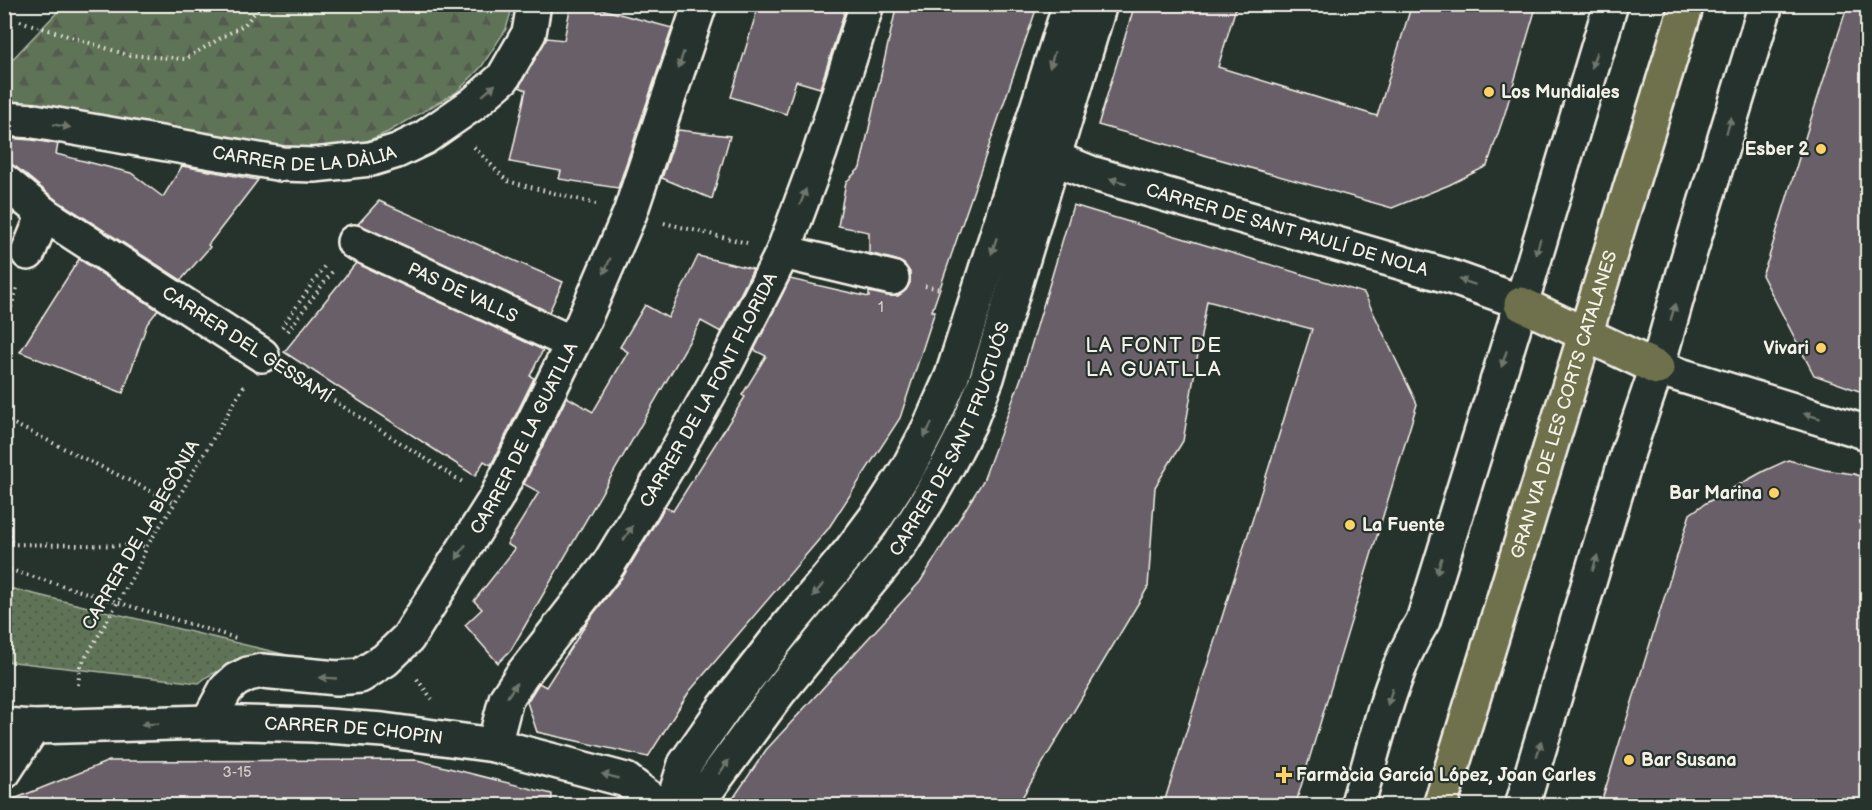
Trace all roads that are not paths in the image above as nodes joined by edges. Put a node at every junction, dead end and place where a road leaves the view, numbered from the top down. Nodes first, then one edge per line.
1 (534, 4) edge
2 (699, 4) edge
3 (867, 4) edge
4 (1070, 4) edge
5 (1100, 4) edge
6 (1611, 4) edge
7 (1687, 4) edge
8 (1766, 4) edge
9 (4, 119) edge
10 (1054, 158) junction
11 (4, 181) edge
12 (44, 214) junction
13 (354, 242) road end
14 (783, 252) junction
15 (28, 253) dead end
16 (892, 278) dead end
17 (1521, 304) junction
18 (1585, 334) junction
19 (572, 343) junction
20 (262, 355) road end
21 (1657, 368) junction
22 (1868, 433) edge
23 (208, 722) junction
24 (19, 726) edge
25 (494, 745) junction
26 (4, 772) edge
27 (660, 806) edge
28 (672, 806) edge
29 (681, 806) edge
30 (1357, 806) edge
31 (1440, 806) edge
32 (1522, 806) edge

9 -> 1 street, CARRER DE LA DÀLIA
2 -> 19 street, CARRER DE LA GUATLLA
14 -> 3 street, CARRER DE LA FONT FLORIDA
4 -> 28 street, CARRER DE SANT FRUCTUÓS
5 - 10 street, CARRER DE SANT FRUCTUÓS
6 -> 17 street
7 - 18 main road, GRAN VIA DE LES CORTS CATALANES
21 -> 8 street
17 -> 10 street, CARRER DE SANT PAULÍ DE NOLA
29 -> 10 street, CARRER DE SANT FRUCTUÓS
11 - 12 street, CARRER DEL GESSAMÍ
12 - 15 street
12 - 20 street, CARRER DEL GESSAMÍ
13 - 19 street, PAS DE VALLS
14 - 16 street
25 -> 14 street, CARRER DE LA FONT FLORIDA
17 - 18 main road
17 -> 30 street
18 - 21 main road
18 - 31 main road, GRAN VIA DE LES CORTS CATALANES
19 -> 23 street, CARRER DE LA GUATLLA
22 -> 21 street
32 -> 21 street
23 -> 24 street, CARRER DE CHOPIN
23 - 25 street, CARRER DE CHOPIN
24 - 26 street
27 -> 25 street, CARRER DE CHOPIN

